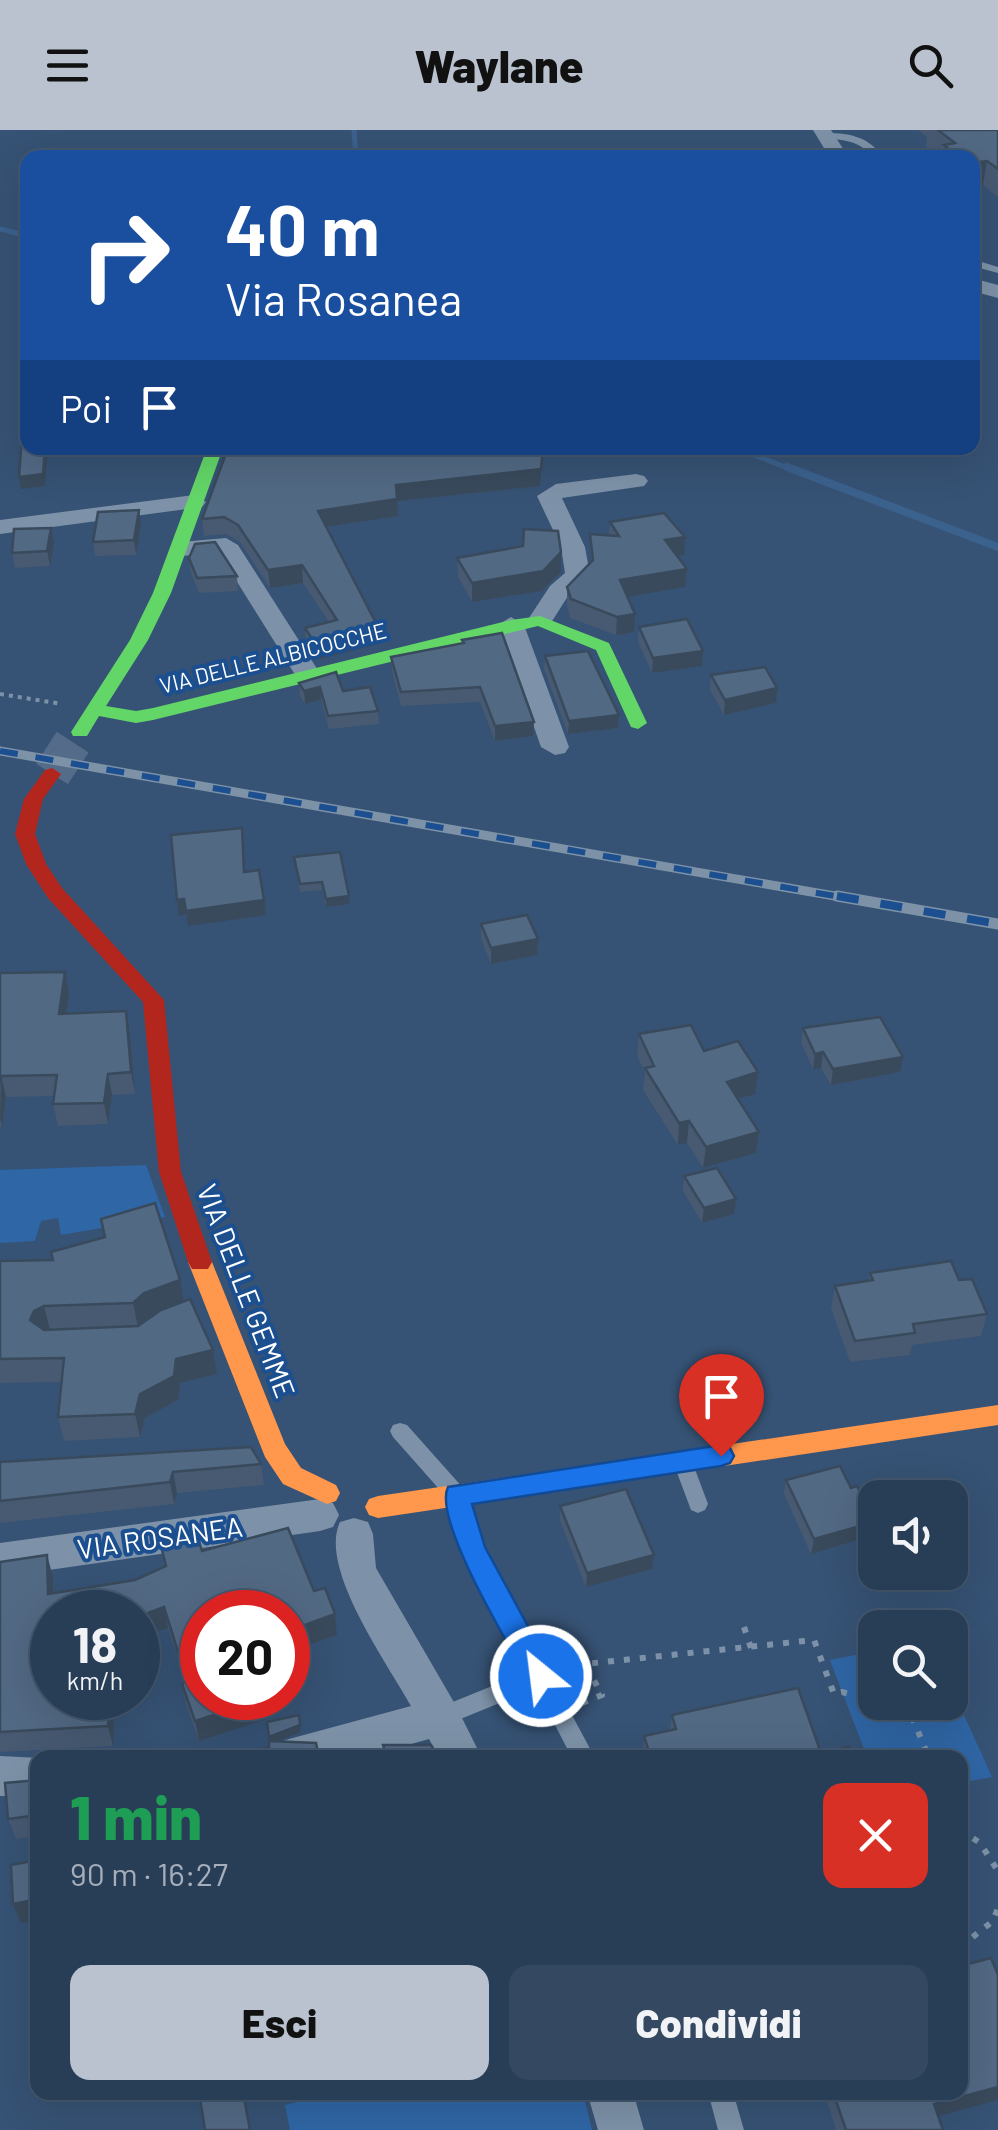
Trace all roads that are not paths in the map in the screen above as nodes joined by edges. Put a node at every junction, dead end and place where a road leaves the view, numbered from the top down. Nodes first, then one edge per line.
1 (824, 133) edge
2 (874, 150) edge
3 (212, 455) edge
4 (636, 482) dead end
5 (194, 502) junction
6 (0, 527) edge
7 (180, 548) junction
8 (540, 621) junction
9 (511, 625) junction
10 (308, 675) junction
11 (94, 710) junction
12 (638, 724) dead end
13 (76, 738) tunnel mouth
14 (555, 746) dead end
15 (52, 774) tunnel mouth
16 (998, 1416) edge
17 (400, 1430) dead end
18 (274, 1449) junction
19 (234, 1451) edge
20 (683, 1461) junction
21 (457, 1495) junction
22 (698, 1504) dead end
23 (345, 1512) junction
24 (0, 1560) edge
25 (541, 1676) junction
26 (441, 1716) junction
27 (319, 1750) edge
28 (458, 1750) edge
29 (580, 1750) edge
30 (0, 1776) edge
31 (30, 1776) edge
32 (612, 2100) edge
33 (722, 2100) edge
34 (621, 2130) edge
35 (731, 2130) edge

1 - 2 lane
3 - 5 street, VIA DELLE ALBICOCCHE
4 - 8 street
5 - 6 street
5 - 7 street, VIA DELLE ALBICOCCHE
7 - 10 street
7 - 11 street, VIA DELLE ALBICOCCHE
8 - 9 street, VIA DELLE ALBICOCCHE
8 - 12 street
9 - 10 street, VIA DELLE ALBICOCCHE
9 - 14 street
10 - 11 street, VIA DELLE ALBICOCCHE
11 - 13 street
15 - 18 street, VIA DELLE GEMME
16 - 20 street, VIA ROSANEA
17 - 21 lane
18 - 19 street
18 - 23 street, VIA DELLE GEMME
20 - 21 street, VIA ROSANEA
20 - 22 lane
21 - 23 street, VIA ROSANEA
21 - 25 lane
23 - 24 street, VIA ROSANEA
23 - 26 street
25 - 26 lane
25 - 29 lane
26 - 27 street
26 - 28 street
30 - 31 street
32 - 34 street
33 - 35 lane

